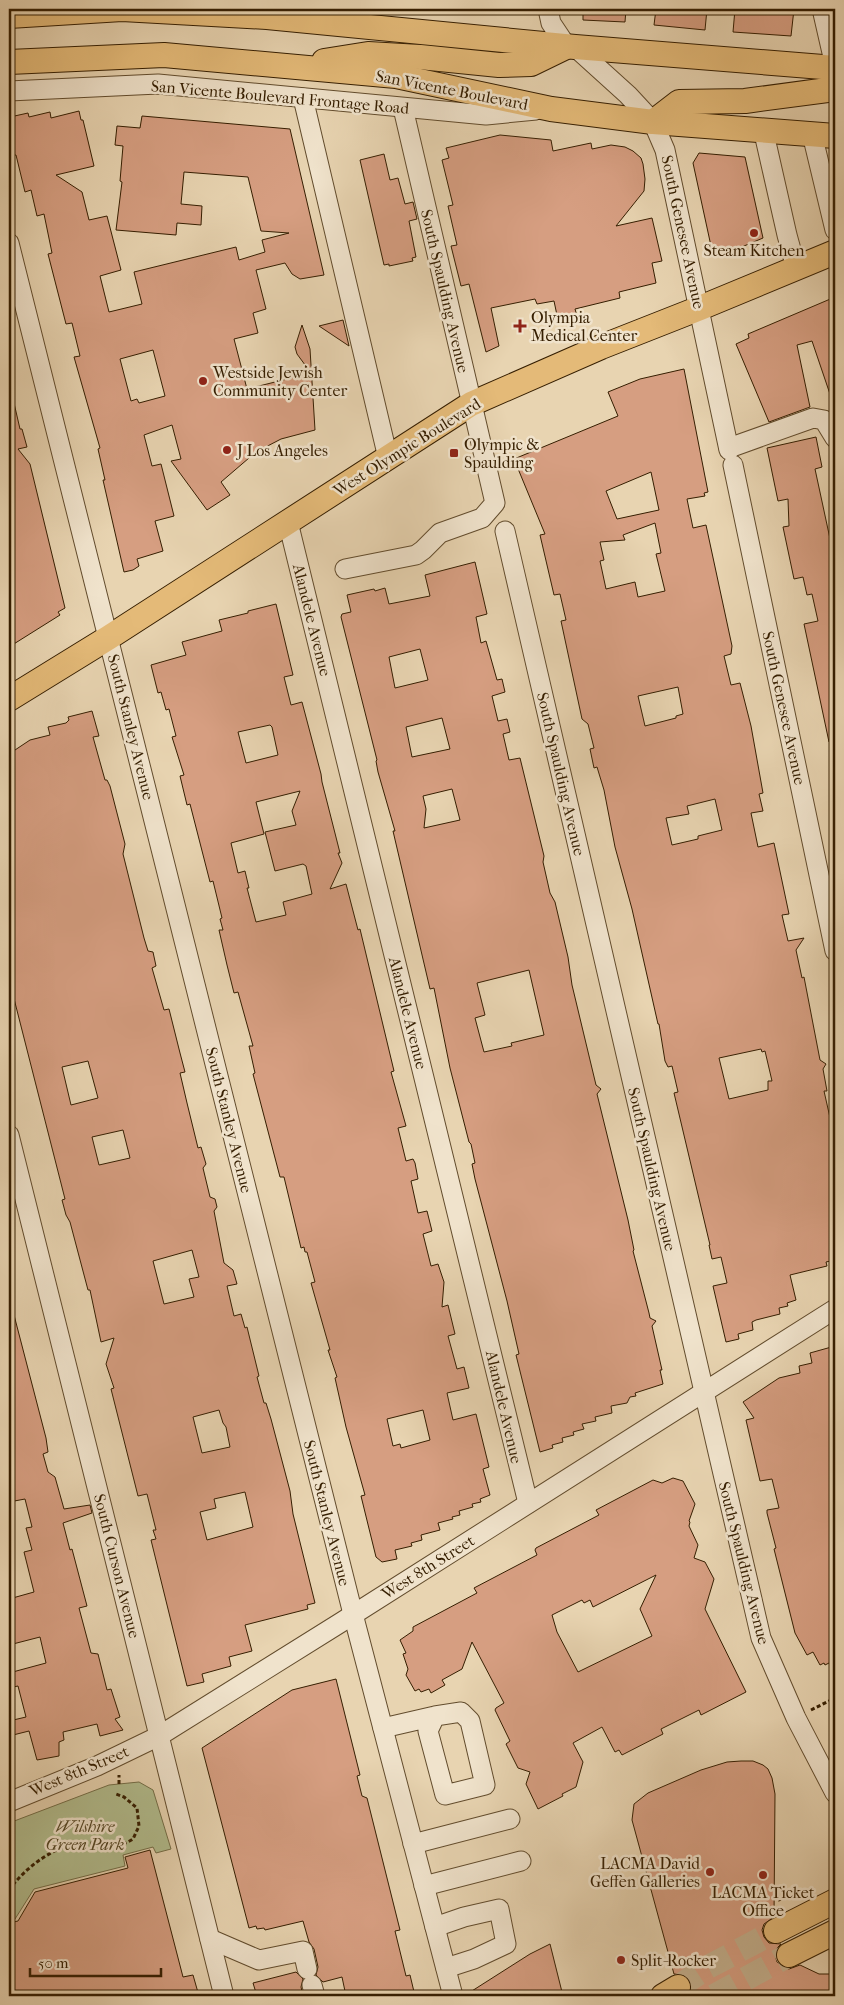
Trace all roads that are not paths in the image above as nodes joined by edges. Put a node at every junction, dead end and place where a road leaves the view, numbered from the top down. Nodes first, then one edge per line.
1 (548, 9) edge
2 (822, 9) edge
3 (265, 13) edge
4 (9, 16) edge
5 (571, 47) junction
6 (9, 62) edge
7 (291, 67) junction
8 (835, 67) edge
9 (835, 89) edge
10 (9, 91) edge
11 (302, 98) junction
12 (403, 108) junction
13 (551, 109) junction
14 (653, 122) junction
15 (763, 129) junction
16 (812, 134) junction
17 (835, 136) edge
18 (835, 230) edge
19 (9, 243) edge
20 (835, 252) edge
21 (796, 268) junction
22 (700, 308) junction
23 (471, 404) junction
24 (835, 438) edge
25 (730, 454) junction
26 (388, 458) junction
27 (288, 522) junction
28 (505, 531) dead end
29 (345, 569) dead end
30 (108, 638) junction
31 (9, 699) edge
32 (835, 951) edge
33 (9, 1135) edge
34 (835, 1310) edge
35 (704, 1394) junction
36 (528, 1503) junction
37 (353, 1614) junction
38 (435, 1716) dead end
39 (383, 1728) junction
40 (159, 1736) junction
41 (835, 1793) edge
42 (9, 1802) edge
43 (510, 1819) dead end
44 (413, 1844) junction
45 (521, 1861) dead end
46 (424, 1886) junction
47 (835, 1901) edge
48 (435, 1927) junction
49 (776, 1931) tunnel mouth
50 (835, 1932) edge
51 (210, 1939) junction
52 (790, 1955) tunnel mouth
53 (446, 1968) junction
54 (312, 1983) edge
55 (451, 1995) edge
56 (224, 1996) edge

1 - 5 street, South Genesee Avenue
2 - 8 street
3 - 4 main road
3 - 5 main road
5 - 7 main road
5 - 8 main road
5 - 14 street, South Genesee Avenue
6 - 7 main road, San Vicente Boulevard
7 - 13 main road, San Vicente Boulevard
9 - 14 main road
10 - 11 street, San Vicente Boulevard Frontage Road
11 - 12 street, San Vicente Boulevard Frontage Road
11 - 26 street
12 - 13 street, San Vicente Boulevard Frontage Road
12 - 23 street, South Spaulding Avenue
13 - 14 main road, San Vicente Boulevard
14 - 15 main road, San Vicente Boulevard
14 - 22 street, South Genesee Avenue
15 - 16 main road, San Vicente Boulevard
15 - 21 street
16 - 17 main road, San Vicente Boulevard
16 - 18 street
19 - 30 street, South Stanley Avenue
20 - 21 main road, West Olympic Boulevard
21 - 22 main road, West Olympic Boulevard
22 - 23 main road, West Olympic Boulevard
22 - 25 street, South Genesee Avenue
23 - 26 main road, West Olympic Boulevard
23 - 29 street, South Spaulding Avenue
24 - 25 street
25 - 32 street, South Genesee Avenue
26 - 27 main road, West Olympic Boulevard
27 - 30 main road, West Olympic Boulevard
27 - 36 street, Alandele Avenue
28 - 35 street, South Spaulding Avenue
30 - 31 main road, West Olympic Boulevard
30 - 37 street, South Stanley Avenue
33 - 40 street, South Curson Avenue
34 - 35 street, West 8th Street
35 - 36 street, West 8th Street
35 - 41 street, South Spaulding Avenue
36 - 37 street, West 8th Street
37 - 39 street, South Stanley Avenue
37 - 40 street, West 8th Street
38 - 39 street
39 - 44 street, South Stanley Avenue
40 - 42 street, West 8th Street
40 - 51 street, South Curson Avenue
43 - 44 street
44 - 46 street, South Stanley Avenue
45 - 46 street
46 - 48 street, South Stanley Avenue
47 - 49 main road
48 - 53 street, South Stanley Avenue
48 - 53 street
50 - 52 main road
51 - 54 street
51 - 56 street, South Curson Avenue
53 - 55 street, South Stanley Avenue

